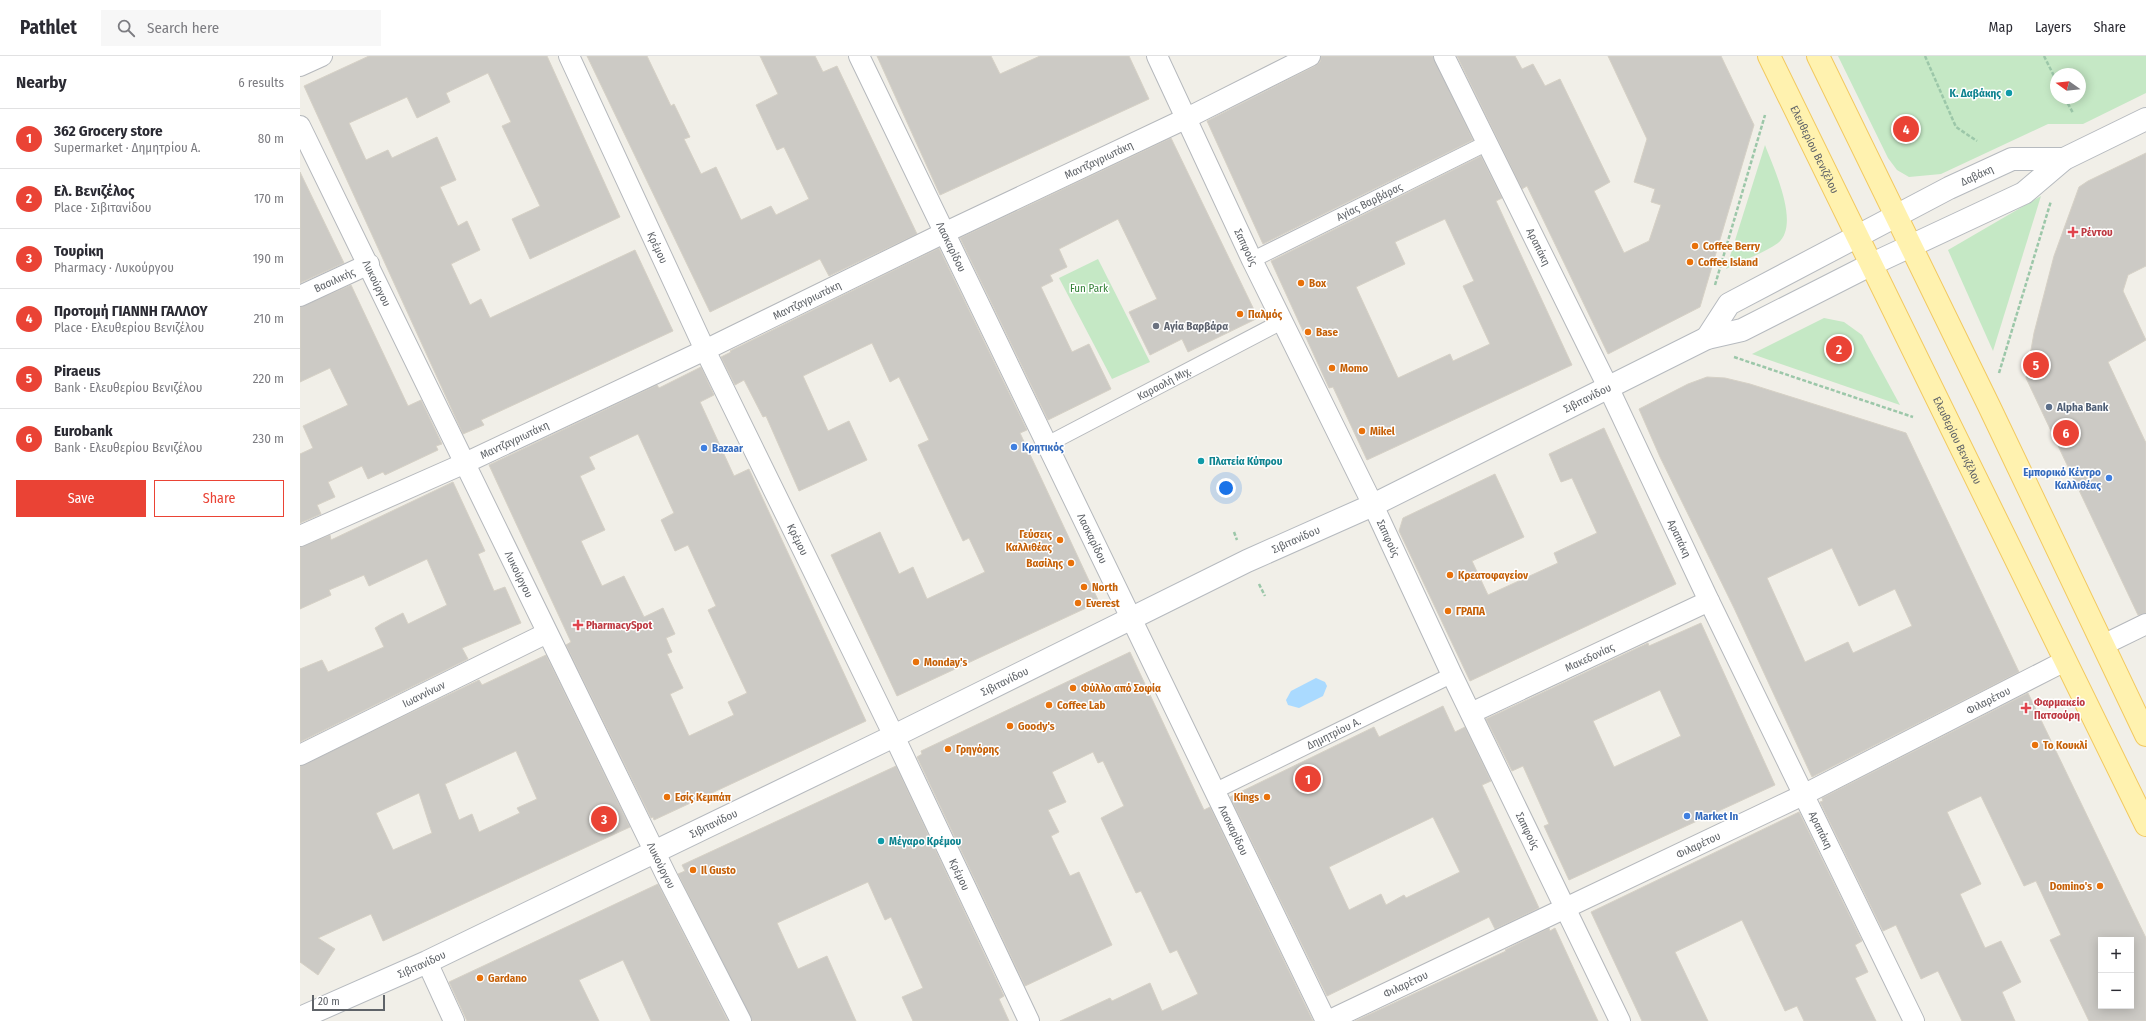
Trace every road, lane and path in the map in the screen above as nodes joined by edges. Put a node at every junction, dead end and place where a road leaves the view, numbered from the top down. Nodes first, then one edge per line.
1 (322, 56) edge
2 (569, 56) edge
3 (859, 56) edge
4 (1157, 56) edge
5 (1310, 56) edge
6 (1444, 56) edge
7 (1769, 56) edge
8 (1818, 56) edge
9 (1925, 56) edge
10 (2044, 56) edge
11 (300, 66) edge
12 (2050, 68) edge
13 (2068, 104) edge
14 (2072, 113) dead end
15 (1765, 115) dead end
16 (1187, 118) junction
17 (2146, 119) edge
18 (300, 126) edge
19 (1977, 141) dead end
20 (1487, 143) junction
21 (2064, 159) junction
22 (2052, 196) dead end
23 (1896, 215) junction
24 (944, 233) junction
25 (1856, 237) junction
26 (1911, 246) junction
27 (1252, 260) junction
28 (369, 264) junction
29 (1870, 265) junction
30 (1714, 291) dead end
31 (300, 296) edge
32 (1281, 322) junction
33 (1707, 338) junction
34 (705, 350) junction
35 (1731, 356) dead end
36 (1609, 388) junction
37 (1989, 406) junction
38 (1913, 417) dead end
39 (1048, 444) junction
40 (463, 464) junction
41 (1373, 505) junction
42 (300, 536) edge
43 (1259, 584) dead end
44 (1264, 596) dead end
45 (1709, 601) junction
46 (1132, 618) junction
47 (2146, 624) edge
48 (547, 633) junction
49 (2103, 645) junction
50 (2065, 661) junction
51 (1452, 675) junction
52 (1471, 713) junction
53 (2146, 735) edge
54 (894, 736) junction
55 (300, 755) edge
56 (1215, 791) junction
57 (1803, 795) junction
58 (2146, 825) edge
59 (655, 851) junction
60 (1566, 909) junction
61 (427, 962) junction
62 (300, 1018) edge
63 (454, 1021) edge
64 (741, 1021) edge
65 (1029, 1021) edge
66 (1327, 1021) edge
67 (1620, 1021) edge
68 (1914, 1021) edge

1 - 11 street
2 - 34 street, Κρέμου
3 - 24 street, Λασκαρίδου
4 - 16 street, Σαπφούς
5 - 16 street, Μαντζαγριωτάκη
6 - 20 street, Αραπάκη
7 - 25 main road, Ελευθερίου Βενιζέλου
8 - 23 main road
9 - 19 path
10 - 12 path
13 - 14 path
15 - 30 path
16 - 24 street, Μαντζαγριωτάκη
16 - 27 street, Σαπφούς
17 - 21 main road, Δαβάκη
18 - 28 street, Λυκούργου
20 - 27 street, Αγίας Βαρβάρας
20 - 36 street, Αραπάκη
21 - 23 main road, Δαβάκη
21 - 26 main road, Δαβάκη
22 - 37 path
23 - 25 main road
23 - 26 main road
24 - 34 street, Μαντζαγριωτάκη
24 - 39 street, Λασκαρίδου
25 - 29 main road, Ελευθερίου Βενιζέλου
25 - 33 main road
26 - 29 main road, Σιβιτανίδου
26 - 37 main road
27 - 32 street, Σαπφούς
28 - 31 street, Βασιλικής
28 - 40 street, Λυκούργου
29 - 33 main road, Σιβιτανίδου
29 - 50 main road, Ελευθερίου Βενιζέλου
32 - 39 street, Καραολή Μιχ.
32 - 41 street, Σαπφούς
33 - 36 main road, Σιβιτανίδου
34 - 40 street, Μαντζαγριωτάκη
34 - 54 street, Κρέμου
35 - 38 path
36 - 41 main road, Σιβιτανίδου
36 - 45 street, Αραπάκη
37 - 49 main road
39 - 46 street, Λασκαρίδου
40 - 42 street, Μαντζαγριωτάκη
40 - 48 street, Λυκούργου
41 - 46 main road, Σιβιτανίδου
41 - 51 street, Σαπφούς
43 - 44 path
45 - 52 street, Μακεδονίας
45 - 57 street, Αραπάκη
46 - 54 main road, Σιβιτανίδου
46 - 56 street, Λασκαρίδου
47 - 49 street
48 - 55 street, Ιωαννίνων
48 - 59 street, Λυκούργου
49 - 53 main road
50 - 57 street, Φιλαρέτου
50 - 58 main road, Ελευθερίου Βενιζέλου
51 - 52 street, Σαπφούς
51 - 56 street, Δημητρίου Α.
52 - 60 street, Σαπφούς
54 - 59 main road, Σιβιτανίδου
54 - 65 street, Κρέμου
56 - 66 street, Λασκαρίδου
57 - 60 street, Φιλαρέτου
57 - 68 street, Αραπάκη
59 - 61 main road, Σιβιτανίδου
59 - 64 street, Λυκούργου
60 - 66 street, Φιλαρέτου
60 - 67 street, Σαπφούς
61 - 62 main road, Σιβιτανίδου
61 - 63 street

